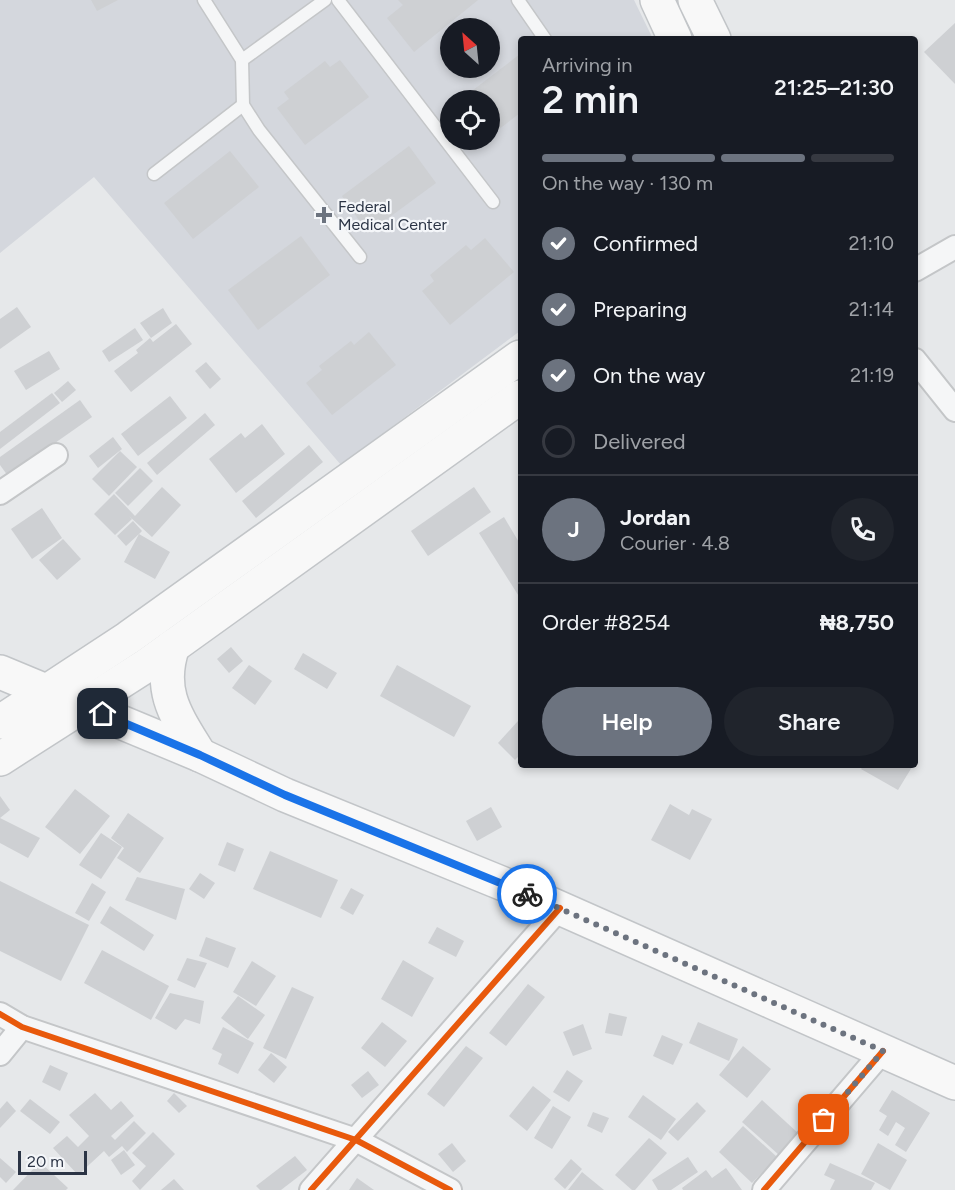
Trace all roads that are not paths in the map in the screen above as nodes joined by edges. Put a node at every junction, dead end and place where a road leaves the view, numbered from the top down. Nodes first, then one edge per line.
1 (204, 0) edge
2 (325, 0) edge
3 (338, 0) edge
4 (518, 0) edge
5 (657, 0) edge
6 (695, 0) edge
7 (543, 36) edge
8 (674, 36) edge
9 (713, 36) edge
10 (242, 60) junction
11 (243, 105) junction
12 (153, 174) dead end
13 (493, 202) dead end
14 (955, 247) edge
15 (360, 257) dead end
16 (918, 268) edge
17 (518, 358) edge
18 (918, 364) edge
19 (518, 398) edge
20 (955, 410) edge
21 (56, 455) dead end
22 (0, 493) edge
23 (173, 646) junction
24 (0, 672) edge
25 (49, 692) junction
26 (84, 706) junction
27 (0, 722) edge
28 (200, 755) junction
29 (0, 759) edge
30 (560, 908) junction
31 (0, 1014) edge
32 (22, 1027) junction
33 (883, 1051) junction
34 (0, 1054) edge
35 (955, 1083) edge
36 (356, 1140) junction
37 (311, 1190) edge
38 (450, 1190) edge
39 (764, 1190) edge

1 - 10 lane
2 - 10 lane
3 - 13 lane
4 - 7 lane
5 - 8 main road
6 - 9 main road
10 - 11 lane
11 - 12 lane
11 - 15 lane
14 - 16 street
17 - 25 main road
18 - 20 street
19 - 23 main road
21 - 22 street
23 - 26 main road
23 - 28 main road
24 - 25 main road
25 - 26 main road
25 - 27 main road
26 - 28 main road
26 - 29 main road
28 - 30 main road
30 - 33 main road
30 - 36 street
31 - 32 street
32 - 34 street
32 - 36 street
33 - 35 main road
33 - 39 street
36 - 37 street
36 - 38 street

